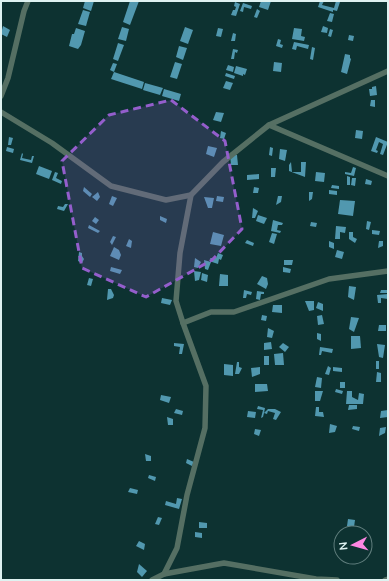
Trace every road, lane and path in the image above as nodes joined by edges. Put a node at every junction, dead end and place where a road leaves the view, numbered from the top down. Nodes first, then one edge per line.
1 (28, 1) edge
2 (388, 71) edge
3 (1, 96) edge
4 (1, 112) edge
5 (269, 125) junction
6 (388, 176) edge
7 (191, 195) junction
8 (388, 271) edge
9 (183, 323) junction
10 (164, 574) junction
11 (152, 580) edge
12 (337, 580) edge

1 - 3 street
2 - 5 street
4 - 7 street
5 - 6 street
5 - 7 street
7 - 9 street
8 - 9 street
9 - 10 street
10 - 11 street
10 - 12 street

